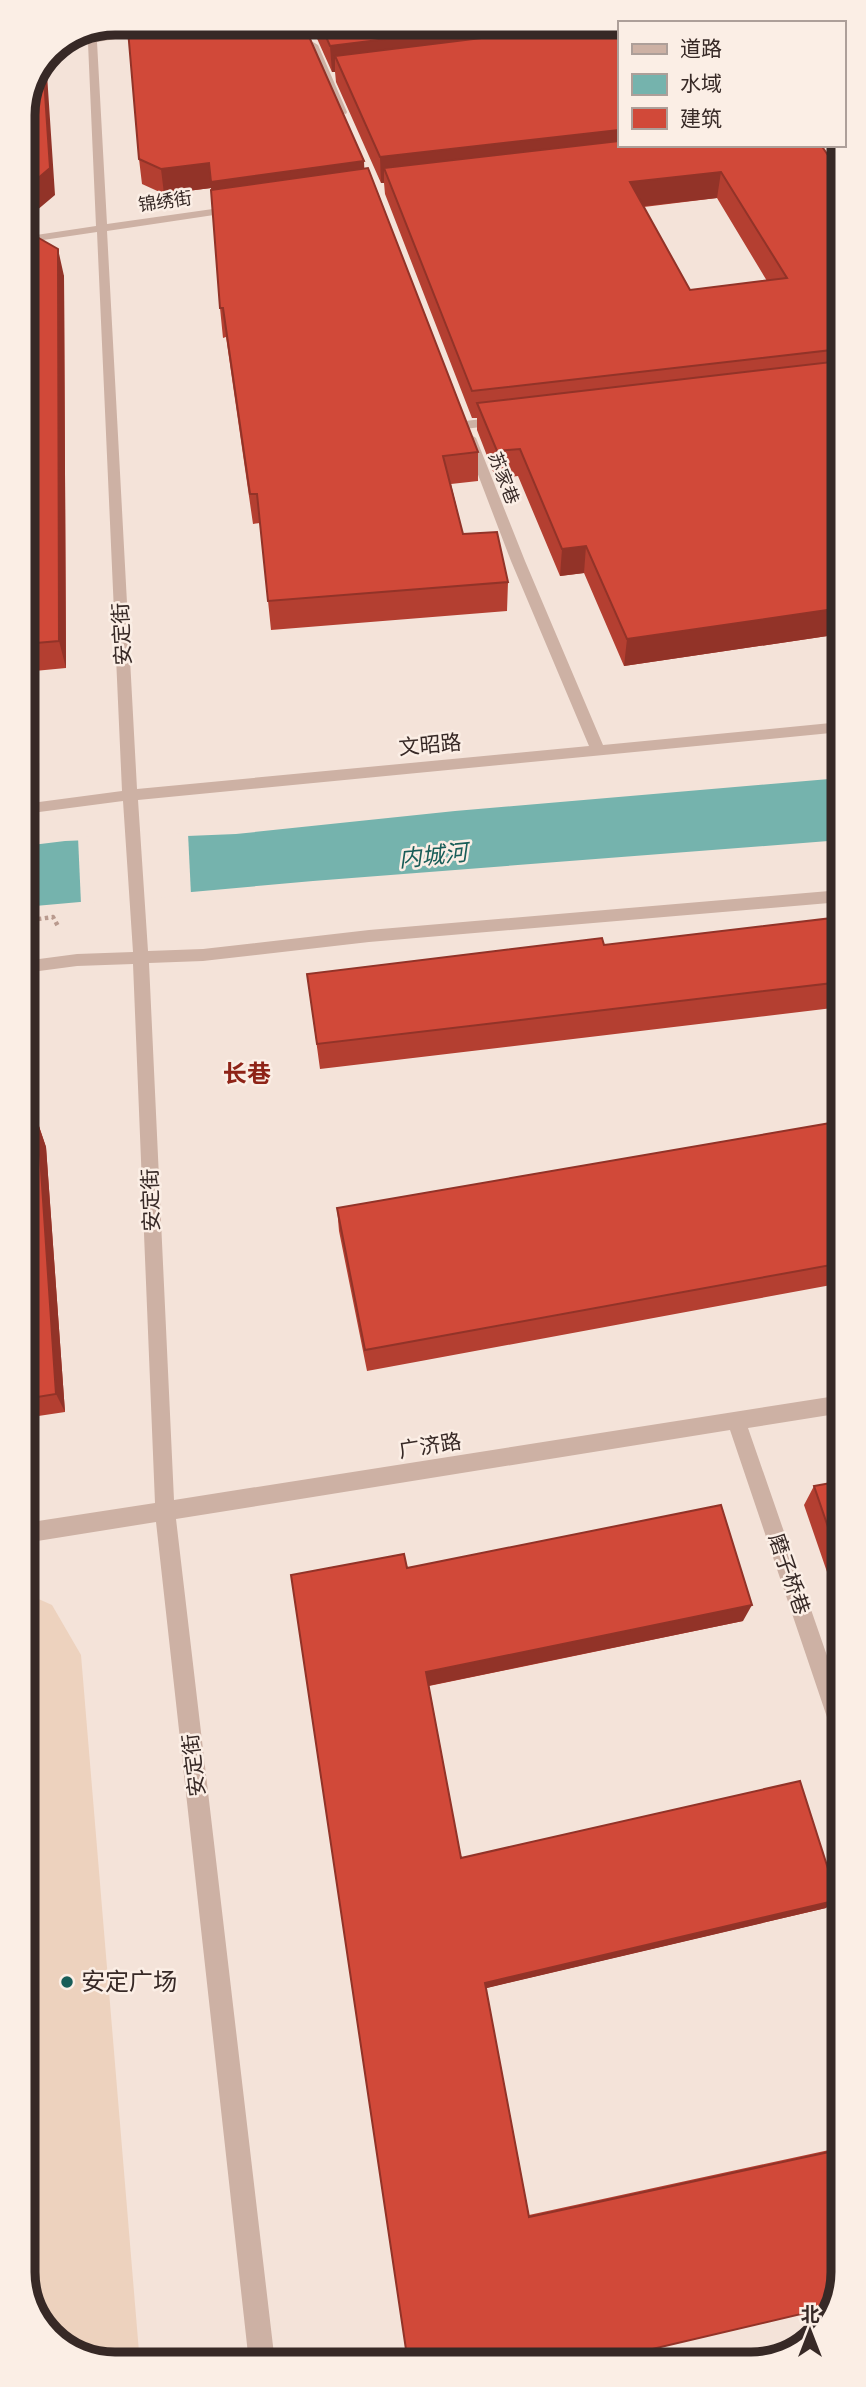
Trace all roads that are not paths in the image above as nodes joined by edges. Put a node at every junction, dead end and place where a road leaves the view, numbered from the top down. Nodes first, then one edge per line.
1 (308, 35) edge
2 (92, 39) edge
3 (349, 128) edge
4 (252, 207) edge
5 (101, 227) junction
6 (35, 238) edge
7 (460, 412) edge
8 (507, 420) edge
9 (465, 425) junction
10 (831, 728) edge
11 (598, 750) junction
12 (130, 795) junction
13 (35, 808) edge
14 (831, 898) edge
15 (140, 950) junction
16 (35, 966) edge
17 (831, 1406) edge
18 (736, 1419) junction
19 (164, 1512) junction
20 (35, 1531) edge
21 (831, 1697) edge
22 (261, 2352) edge

1 - 3 street
2 - 5 street, 安定街
4 - 5 street, 锦绣街
5 - 6 street, 锦绣街
5 - 12 street, 安定街
7 - 9 street, 苏家巷
8 - 9 street
9 - 11 street, 苏家巷
10 - 11 street, 文昭路
11 - 12 street, 文昭路
12 - 13 street, 文昭路
12 - 15 street, 安定街
14 - 15 street
15 - 16 street
15 - 19 street, 安定街
17 - 18 street, 广济路
18 - 19 street, 广济路
18 - 21 street, 磨子桥巷
19 - 20 street, 广济路
19 - 22 street, 安定街

